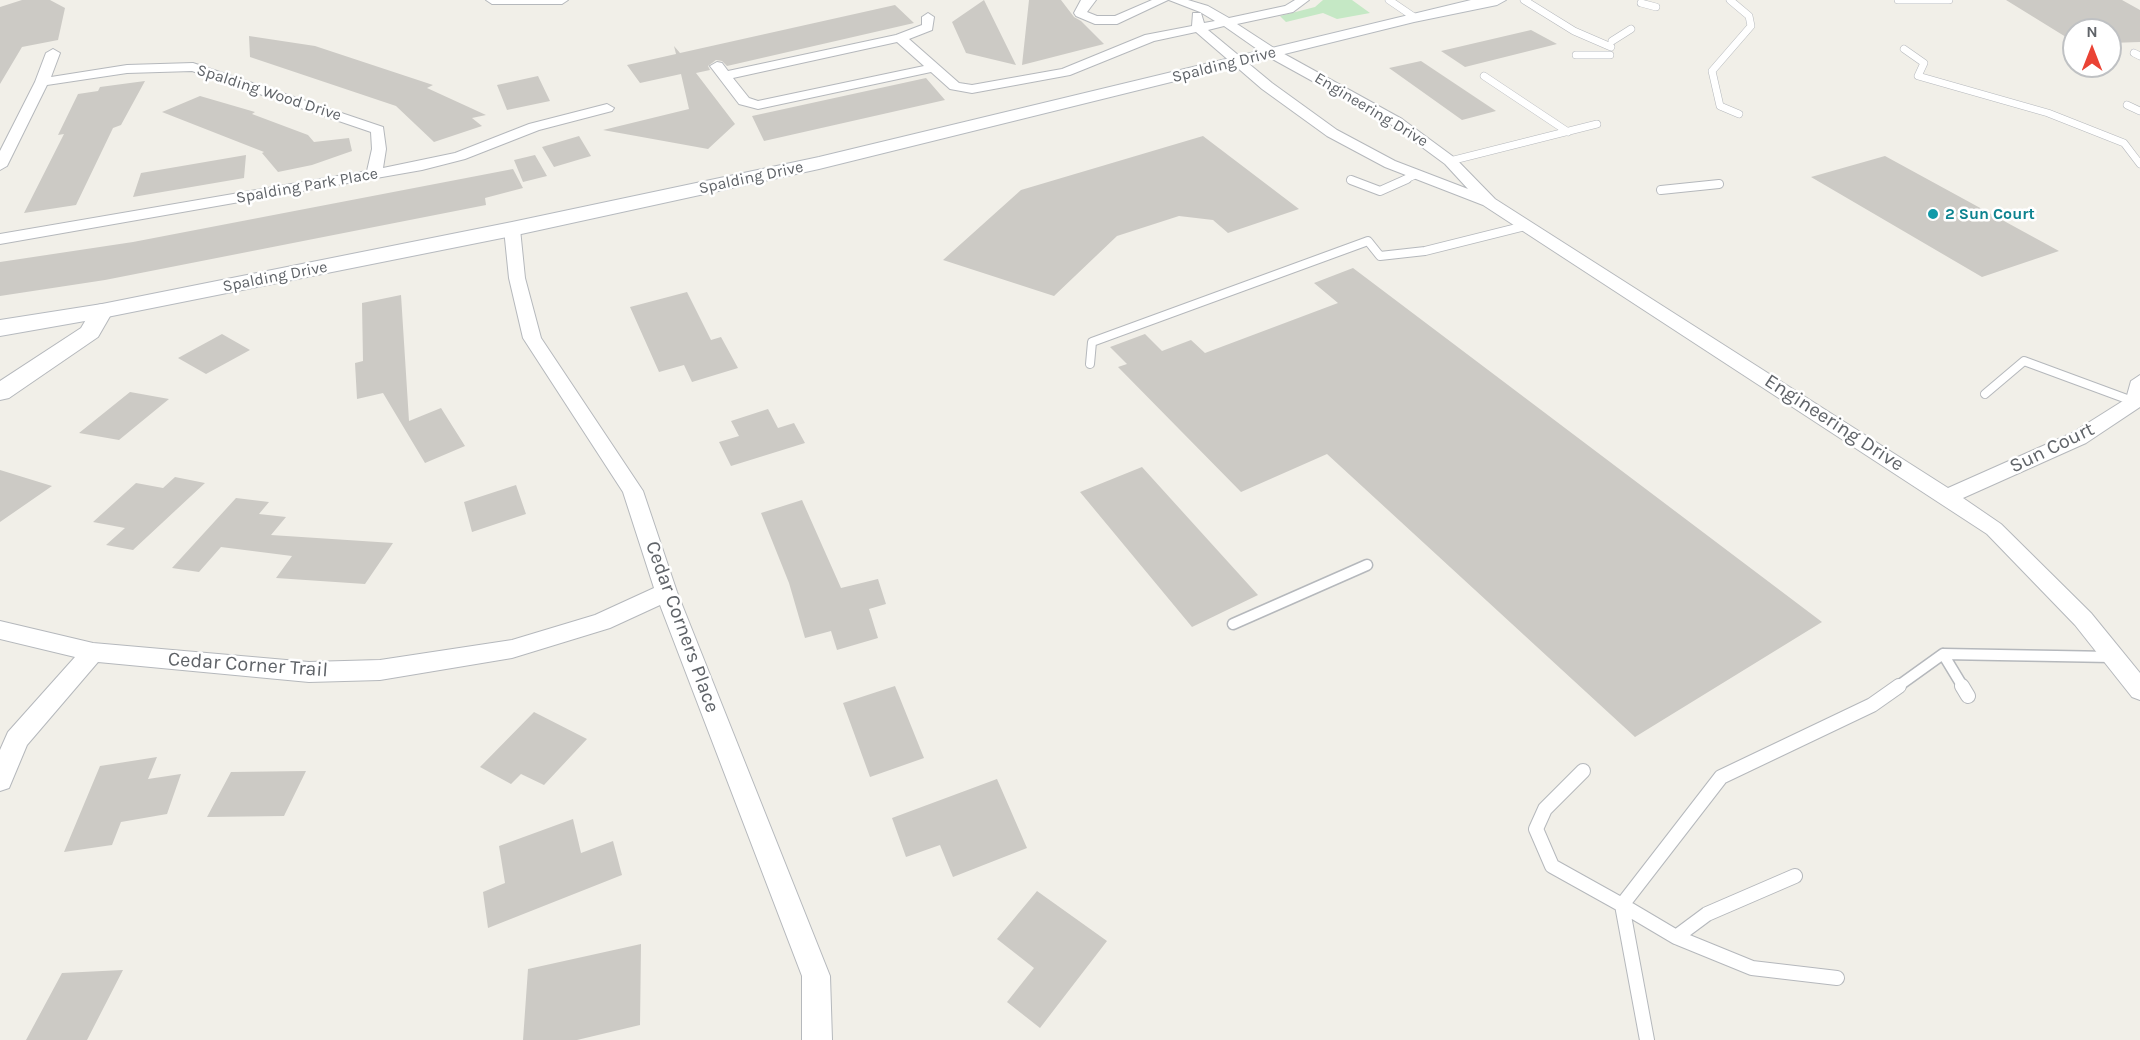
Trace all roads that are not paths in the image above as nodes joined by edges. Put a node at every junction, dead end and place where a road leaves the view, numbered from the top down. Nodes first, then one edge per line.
1 (492, 0) edge
2 (561, 0) edge
3 (1090, 0) edge
4 (1162, 0) edge
5 (1175, 0) edge
6 (1303, 0) edge
7 (1389, 0) edge
8 (1497, 0) edge
9 (1524, 0) edge
10 (1730, 0) edge
11 (1898, 0) edge
12 (1949, 0) edge
13 (1641, 3) dead end
14 (1196, 6) junction
15 (1656, 7) dead end
16 (928, 16) dead end
17 (1414, 17) junction
18 (1225, 21) junction
19 (1198, 27) junction
20 (1631, 29) dead end
21 (900, 38) junction
22 (1611, 47) junction
23 (1904, 49) dead end
24 (53, 53) dead end
25 (1272, 53) junction
26 (1576, 55) dead end
27 (1239, 62) junction
28 (931, 68) junction
29 (1484, 76) dead end
30 (42, 82) junction
31 (2127, 105) dead end
32 (607, 108) dead end
33 (2140, 111) edge
34 (1739, 114) dead end
35 (1597, 124) dead end
36 (1568, 132) junction
37 (1450, 161) junction
38 (2140, 164) edge
39 (0, 166) edge
40 (374, 175) junction
41 (1415, 175) junction
42 (1351, 180) dead end
43 (1719, 184) dead end
44 (1660, 190) dead end
45 (1489, 202) junction
46 (1525, 226) junction
47 (512, 229) junction
48 (0, 239) edge
49 (102, 311) junction
50 (0, 328) edge
51 (1090, 364) dead end
52 (2140, 381) edge
53 (0, 392) edge
54 (1984, 394) dead end
55 (2135, 402) junction
56 (1947, 496) junction
57 (1367, 565) dead end
58 (666, 592) junction
59 (1233, 624) dead end
60 (0, 630) edge
61 (93, 652) junction
62 (1943, 654) junction
63 (2112, 657) junction
64 (2140, 690) edge
65 (1968, 696) dead end
66 (1583, 771) dead end
67 (0, 780) edge
68 (1795, 876) dead end
69 (1622, 905) junction
70 (1676, 937) junction
71 (1837, 978) dead end
72 (817, 1040) edge
73 (1647, 1040) edge

1 - 2 street
3 - 4 street
5 - 14 street, Engineering Drive
6 - 18 street
7 - 17 lane
8 - 17 main road, Spalding Drive
9 - 22 lane
10 - 34 lane
11 - 12 lane
13 - 15 lane
14 - 18 street, Engineering Drive
14 - 19 street
16 - 21 street
17 - 25 main road, Spalding Drive
18 - 19 street
18 - 25 street, Engineering Drive
19 - 27 street, Engineering Drive
19 - 28 street
20 - 22 lane
21 - 28 street
21 - 28 street
22 - 26 lane
23 - 38 lane
24 - 30 street
25 - 27 main road, Spalding Drive
25 - 37 street, Engineering Drive
27 - 41 street, Engineering Drive
27 - 47 main road, Spalding Drive
29 - 36 lane
30 - 39 street
30 - 40 street, Spalding Wood Drive
31 - 33 lane
32 - 40 street, Spalding Park Place
35 - 36 lane
36 - 37 lane
37 - 45 street, Engineering Drive
40 - 48 street, Spalding Park Place
41 - 42 lane
41 - 45 street, Engineering Drive
43 - 44 lane
45 - 46 street, Engineering Drive
46 - 51 lane
46 - 56 street, Engineering Drive
47 - 49 main road, Spalding Drive
47 - 58 street, Cedar Corners Place
49 - 50 main road, Spalding Drive
49 - 53 street
52 - 55 street
54 - 55 lane
55 - 56 street, Sun Court
56 - 63 street, Engineering Drive
57 - 59 lane
58 - 61 street, Cedar Corner Trail
58 - 72 street, Cedar Corners Place
60 - 61 street, Cedar Corner Trail
61 - 67 street
62 - 63 lane
62 - 65 lane
62 - 69 lane
63 - 64 street, Engineering Drive
66 - 69 lane
68 - 70 lane
69 - 70 lane
69 - 73 lane
70 - 71 lane

